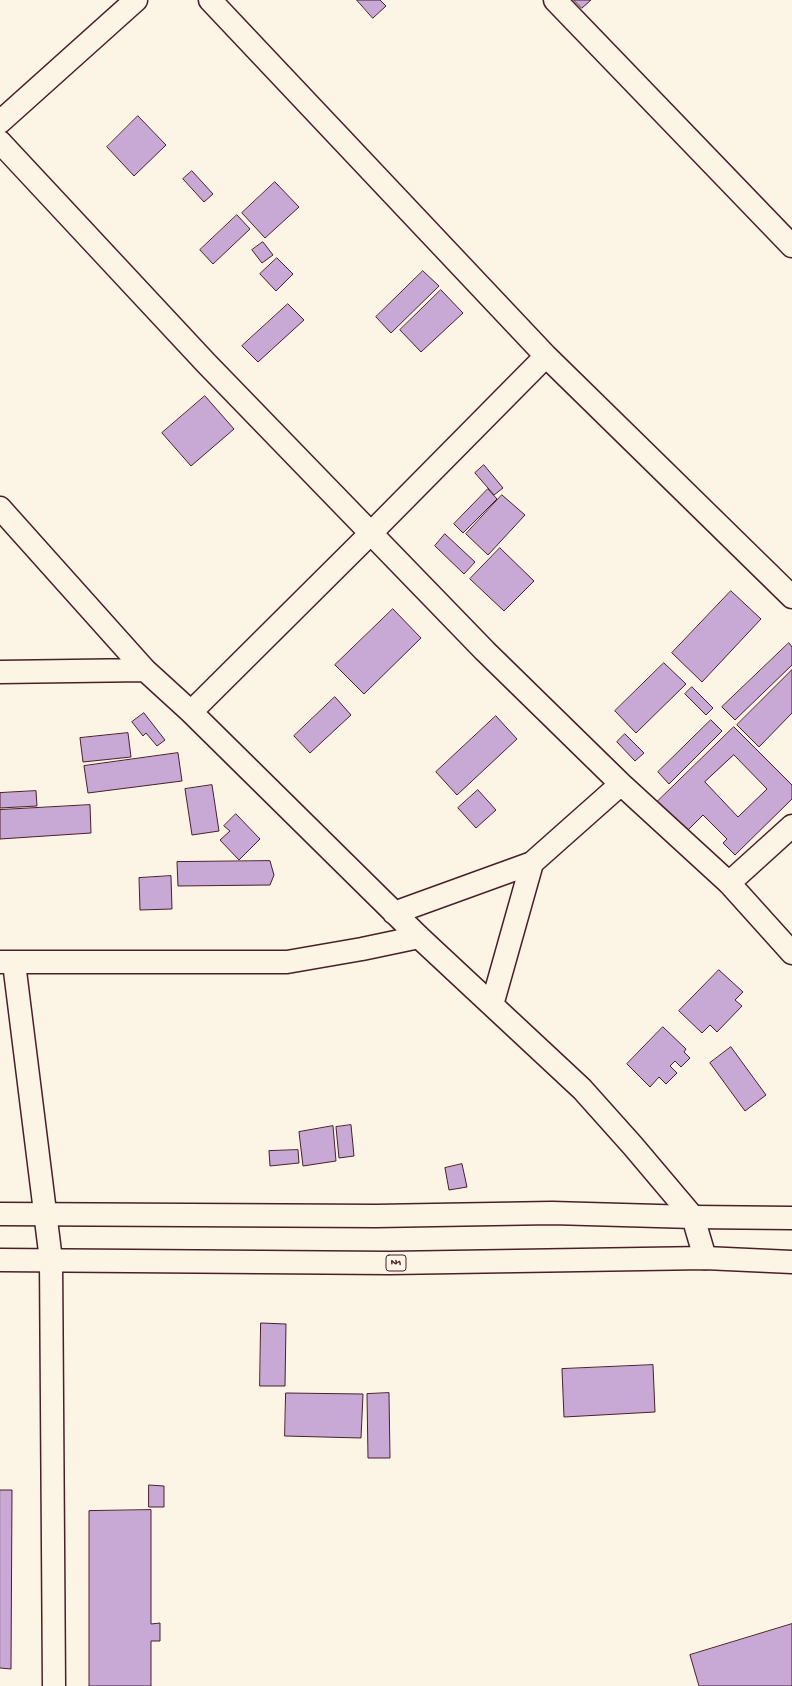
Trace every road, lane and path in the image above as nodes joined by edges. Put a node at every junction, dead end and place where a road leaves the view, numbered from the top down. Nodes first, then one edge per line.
1 (136, 0) edge
2 (210, 0) edge
3 (555, 0) edge
4 (0, 122) edge
5 (0, 142) edge
6 (792, 246) edge
7 (546, 356) junction
8 (0, 508) edge
9 (371, 533) junction
10 (792, 597) edge
11 (145, 670) junction
12 (0, 672) edge
13 (191, 712) junction
14 (621, 784) junction
15 (792, 826) edge
16 (532, 863) junction
17 (729, 883) junction
18 (394, 913) junction
19 (420, 937) junction
20 (792, 953) edge
21 (7, 962) edge
22 (492, 1005) junction
23 (0, 1214) edge
24 (46, 1215) junction
25 (693, 1217) junction
26 (792, 1218) edge
27 (705, 1258) junction
28 (0, 1260) edge
29 (51, 1260) junction
30 (792, 1262) edge
31 (54, 1686) edge

1 - 4 main road
2 - 7 main road
3 - 6 main road
5 - 9 main road
7 - 9 main road
7 - 10 main road
8 - 11 main road
9 - 13 main road
9 - 14 main road
11 - 12 main road
11 - 13 main road
13 - 18 main road
14 - 16 main road
14 - 17 main road
15 - 17 main road
16 - 18 main road
16 - 22 main road
17 - 20 main road
18 - 19 main road
19 - 21 main road
19 - 22 main road
21 - 24 main road
22 - 25 main road
23 - 24 main road
24 - 25 main road
24 - 29 main road
25 - 26 main road
25 - 27 main road
27 - 29 main road, N1
27 - 30 main road, N1
28 - 29 main road, N1
29 - 31 main road

